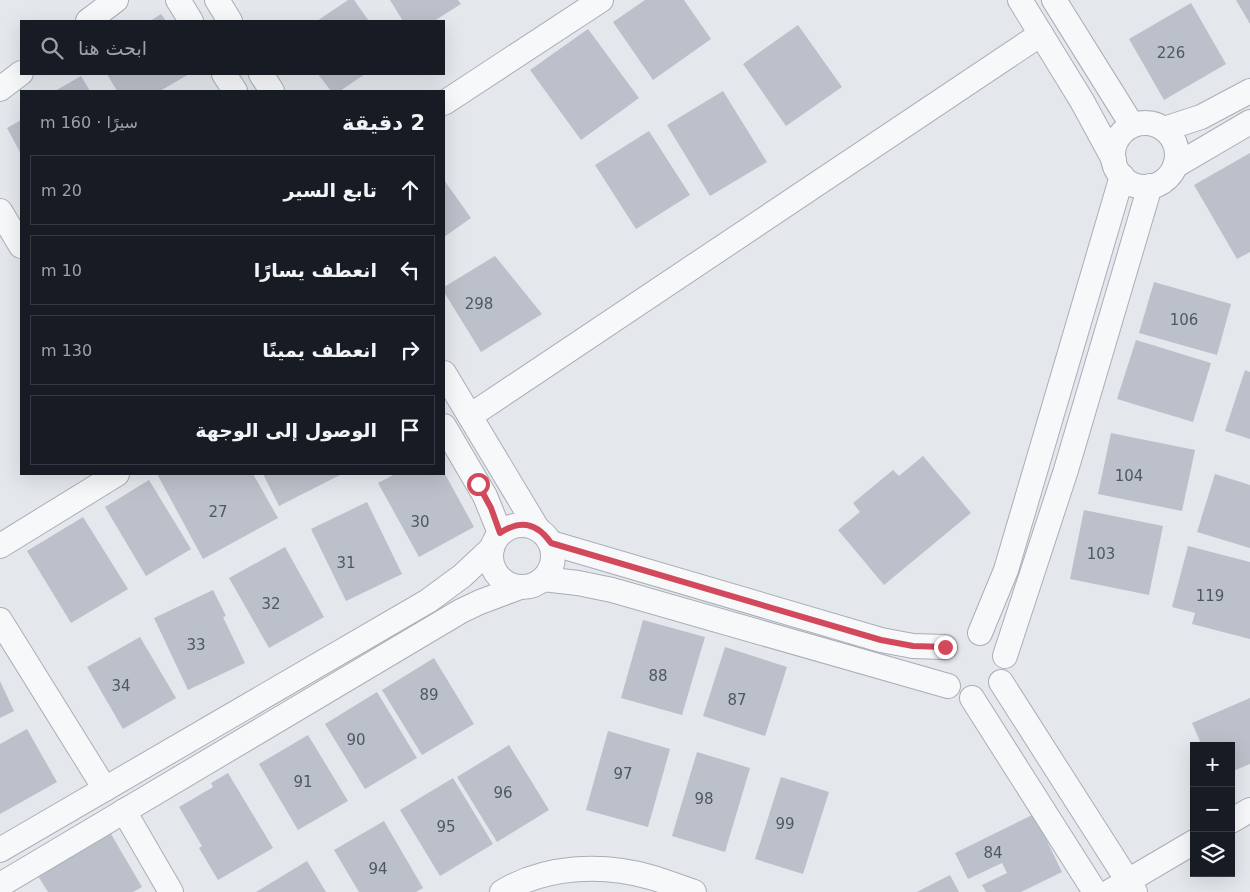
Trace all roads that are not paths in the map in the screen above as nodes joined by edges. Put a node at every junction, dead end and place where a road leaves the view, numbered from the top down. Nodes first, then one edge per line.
1 (116, 0) edge
2 (178, 0) edge
3 (217, 0) edge
4 (601, 0) edge
5 (1020, 0) edge
6 (1054, 0) edge
7 (89, 20) edge
8 (190, 20) edge
9 (229, 20) edge
10 (1041, 34) junction
11 (20, 73) edge
12 (225, 75) edge
13 (262, 75) edge
14 (0, 89) edge
15 (235, 90) edge
16 (271, 90) edge
17 (1250, 91) edge
18 (445, 102) edge
19 (1250, 122) edge
20 (1132, 126) junction
21 (1164, 129) junction
22 (1175, 166) junction
23 (1118, 168) junction
24 (1150, 186) junction
25 (0, 211) edge
26 (20, 244) edge
27 (445, 375) edge
28 (470, 416) junction
29 (445, 428) edge
30 (1038, 460) junction
31 (1066, 470) junction
32 (115, 475) edge
33 (544, 536) junction
34 (496, 540) junction
35 (0, 546) edge
36 (543, 579) junction
37 (520, 587) junction
38 (0, 620) edge
39 (980, 633) junction
40 (945, 647) junction
41 (1005, 656) junction
42 (1002, 682) junction
43 (948, 686) junction
44 (972, 698) junction
45 (114, 784) junction
46 (131, 807) junction
47 (1250, 810) edge
48 (1235, 818) edge
49 (1190, 845) edge
50 (0, 850) edge
51 (0, 885) edge
52 (1124, 888) edge
53 (171, 892) edge
54 (502, 892) edge
55 (694, 892) edge
56 (1095, 892) edge

1 - 7 street
2 - 8 street
3 - 9 street
4 - 18 street
5 - 10 street
6 - 20 street
10 - 23 street
10 - 28 street
11 - 14 street
12 - 15 street
13 - 16 street
17 - 21 street
19 - 22 street
20 - 21 street
20 - 23 street
21 - 22 street
22 - 24 street
23 - 24 street
23 - 30 street
24 - 31 street
25 - 26 street
27 - 28 street
28 - 33 street
29 - 34 street
30 - 31 street
30 - 39 street
31 - 41 street
32 - 35 street
33 - 34 street
33 - 36 street
33 - 40 street
34 - 37 street
34 - 45 street
36 - 37 street
36 - 43 street
37 - 46 street
38 - 45 street
39 - 40 street
39 - 41 street
40 - 43 street
41 - 42 street
42 - 44 street
42 - 52 street
43 - 44 street
44 - 56 street
45 - 46 street
45 - 50 street
46 - 51 street
46 - 53 street
47 - 48 street
49 - 52 street
54 - 55 street

